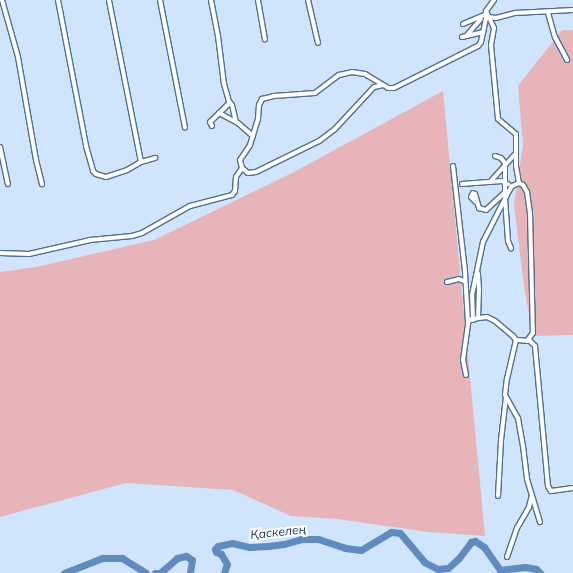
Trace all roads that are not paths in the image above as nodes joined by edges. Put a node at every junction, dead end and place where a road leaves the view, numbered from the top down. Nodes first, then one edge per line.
1 (4, 0) edge
2 (58, 0) edge
3 (109, 0) edge
4 (160, 0) edge
5 (211, 0) edge
6 (258, 0) edge
7 (308, 0) edge
8 (494, 0) edge
9 (573, 10) edge
10 (548, 13) junction
11 (488, 16) junction
12 (482, 17) junction
13 (463, 24) dead end
14 (483, 32) junction
15 (265, 39) dead end
16 (318, 43) dead end
17 (567, 60) dead end
18 (383, 85) junction
19 (230, 103) junction
20 (219, 113) junction
21 (236, 122) junction
22 (212, 126) dead end
23 (185, 128) dead end
24 (253, 136) junction
25 (0, 147) edge
26 (515, 154) junction
27 (495, 156) dead end
28 (155, 158) dead end
29 (141, 162) junction
30 (506, 163) junction
31 (453, 166) dead end
32 (242, 168) junction
33 (490, 182) junction
34 (506, 183) junction
35 (519, 183) junction
36 (8, 184) dead end
37 (42, 184) dead end
38 (462, 184) dead end
39 (512, 186) junction
40 (505, 192) junction
41 (505, 198) junction
42 (476, 202) dead end
43 (510, 248) dead end
44 (0, 253) edge
45 (478, 271) junction
46 (464, 280) junction
47 (447, 282) dead end
48 (479, 311) junction
49 (485, 318) junction
50 (475, 319) junction
51 (468, 323) junction
52 (516, 340) junction
53 (527, 340) junction
54 (466, 376) dead end
55 (506, 397) junction
56 (573, 488) edge
57 (532, 494) junction
58 (498, 496) dead end
59 (540, 522) dead end
60 (507, 557) dead end

1 - 37 street
2 - 29 street
3 - 29 street
4 - 23 street
5 - 19 street
6 - 15 street
7 - 16 street
8 - 11 street
9 - 10 street
10 - 11 street
10 - 17 street
11 - 12 street
11 - 14 street
11 - 26 street
12 - 13 street
12 - 14 street
14 - 18 street
18 - 24 street
18 - 32 street
19 - 20 street
19 - 21 street
20 - 21 street
20 - 22 street
21 - 24 street
24 - 32 street
25 - 36 street
26 - 30 street
26 - 35 street
27 - 30 street
28 - 29 street
30 - 33 street
30 - 34 street
31 - 46 street
32 - 44 street
33 - 34 street
33 - 38 street
34 - 39 street
34 - 40 street
35 - 39 street
35 - 53 street
39 - 41 street
40 - 41 street
40 - 42 street
41 - 43 street
41 - 45 street
45 - 48 street
45 - 50 street
46 - 47 street
46 - 51 street
48 - 49 street
48 - 50 street
49 - 50 street
49 - 52 street
50 - 51 street
51 - 54 street
52 - 53 street
52 - 55 street
53 - 56 street
55 - 57 street
55 - 58 street
57 - 59 street
57 - 60 street

